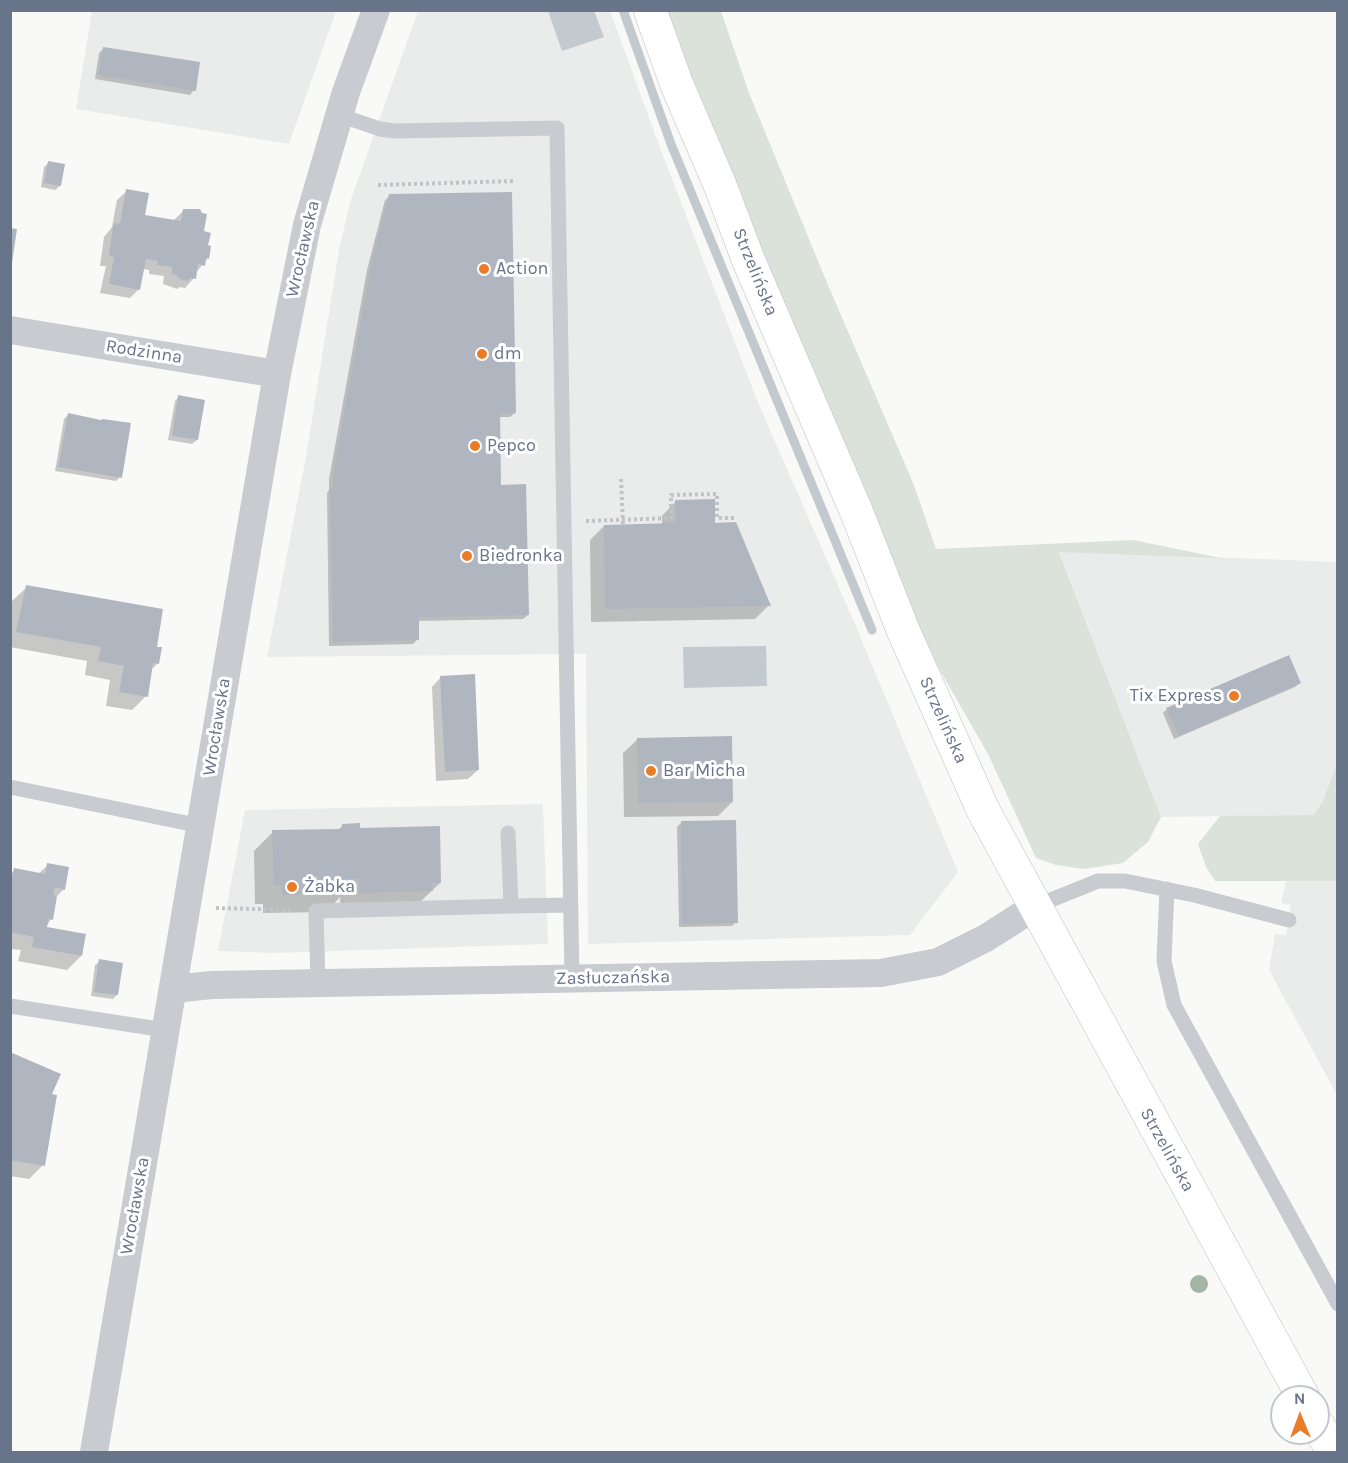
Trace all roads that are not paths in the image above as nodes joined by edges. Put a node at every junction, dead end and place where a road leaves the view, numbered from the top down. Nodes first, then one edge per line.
1 (376, 10) edge
2 (650, 10) edge
3 (339, 115) junction
4 (10, 330) edge
5 (277, 374) junction
6 (10, 786) edge
7 (201, 826) junction
8 (508, 833) dead end
9 (1167, 889) junction
10 (571, 904) junction
11 (511, 906) junction
12 (1036, 906) junction
13 (1289, 920) dead end
14 (572, 979) junction
15 (318, 983) junction
16 (173, 989) junction
17 (10, 1006) edge
18 (165, 1030) junction
19 (1338, 1304) edge
20 (1296, 1385) edge
21 (94, 1452) edge

1 - 3 street, Wrocławska
2 - 12 main road, Strzelińska
3 - 5 street, Wrocławska
3 - 10 lane
4 - 5 street, Rodzinna
5 - 7 street, Wrocławska
6 - 7 lane
7 - 16 street, Wrocławska
8 - 11 lane
9 - 12 lane
9 - 13 lane
9 - 19 lane
10 - 11 lane
10 - 14 lane
11 - 15 lane
12 - 14 street, Zasłuczańska
12 - 20 main road, Strzelińska
14 - 15 street, Zasłuczańska
15 - 16 street, Zasłuczańska
16 - 18 street, Wrocławska
17 - 18 lane
18 - 21 street, Wrocławska

